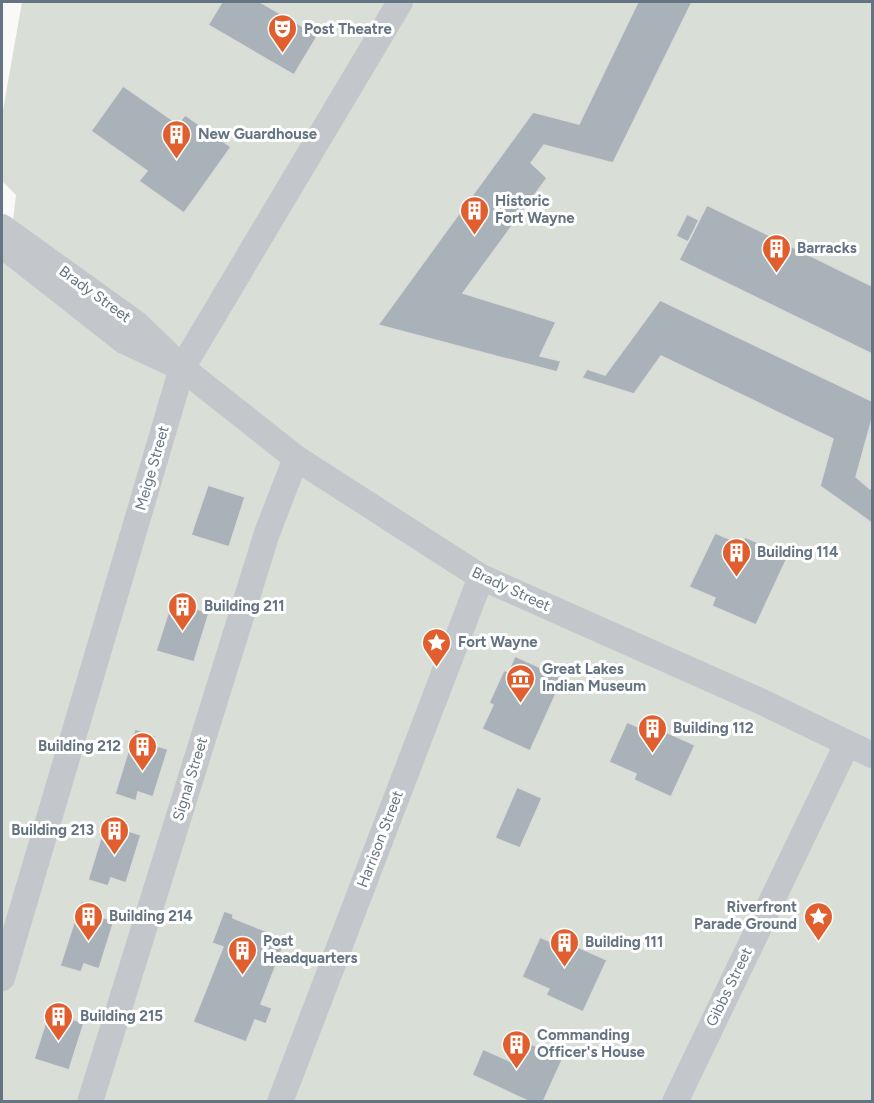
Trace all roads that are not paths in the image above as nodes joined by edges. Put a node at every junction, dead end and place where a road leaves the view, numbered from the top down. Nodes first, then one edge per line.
1 (400, 2) edge
2 (2, 227) edge
3 (2, 245) edge
4 (182, 368) junction
5 (296, 458) junction
6 (481, 577) junction
7 (847, 744) junction
8 (873, 755) edge
9 (2, 978) edge
10 (90, 1101) edge
11 (280, 1101) edge
12 (675, 1101) edge

1 - 4 street, Meige Street
2 - 4 street, Brady Street
3 - 4 street, Brady Street
4 - 5 street, Brady Street
4 - 9 street, Meige Street
5 - 6 street, Brady Street
5 - 10 street, Signal Street
6 - 7 street, Brady Street
6 - 11 street, Harrison Street
7 - 8 street, Brady Street
7 - 12 street, Gibbs Street

